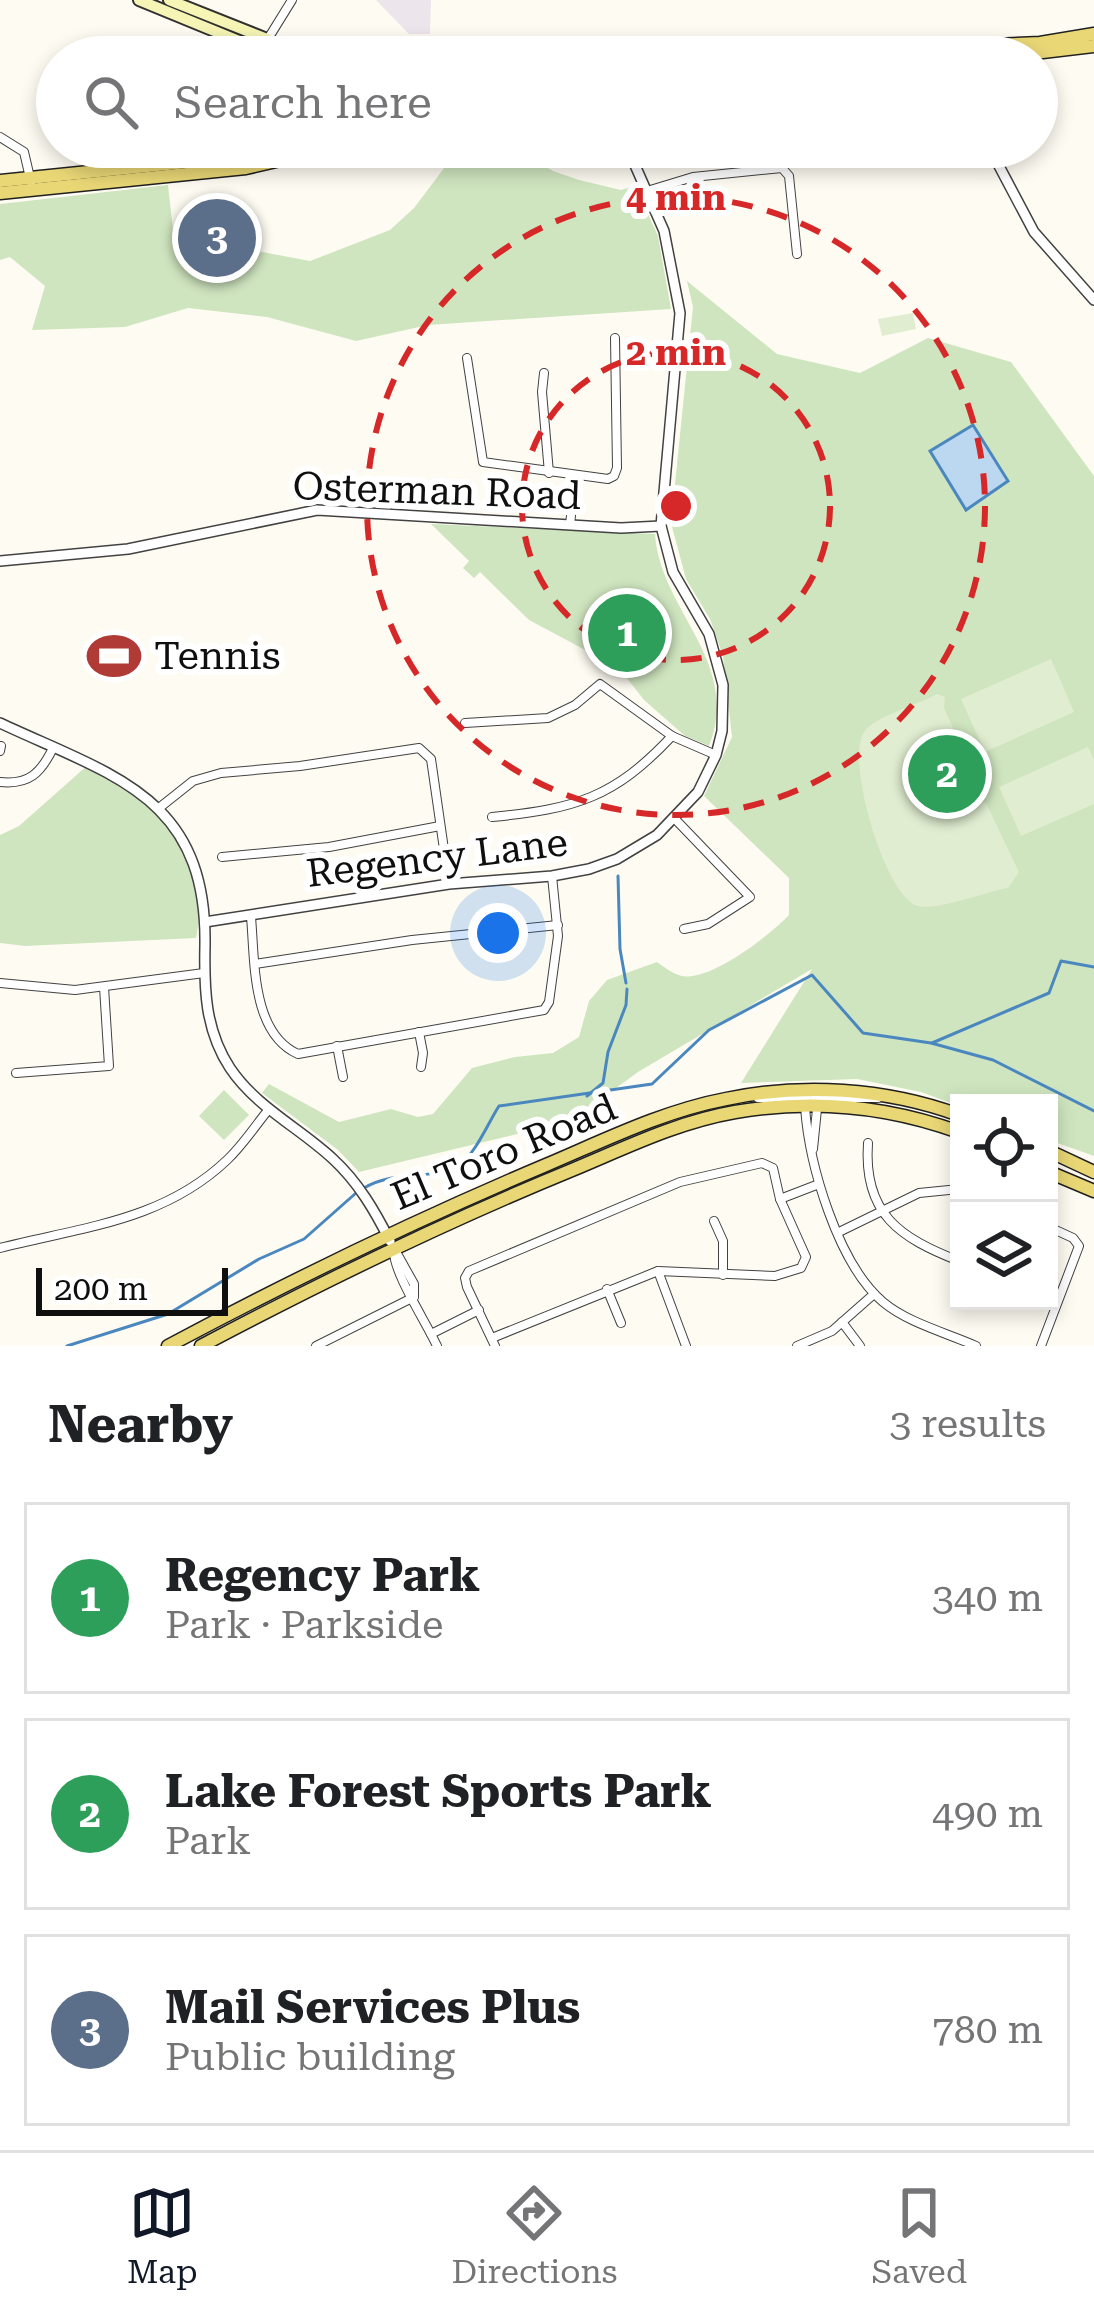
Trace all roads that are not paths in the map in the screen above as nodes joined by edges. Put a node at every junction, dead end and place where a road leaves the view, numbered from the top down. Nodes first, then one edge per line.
1 (140, 0) edge
2 (169, 0) edge
3 (292, 0) edge
4 (1094, 34) edge
5 (242, 36) edge
6 (248, 36) edge
7 (270, 36) edge
8 (1058, 40) edge
9 (1094, 46) edge
10 (1058, 50) edge
11 (0, 137) edge
12 (122, 168) edge
13 (168, 168) edge
14 (246, 168) edge
15 (637, 168) edge
16 (999, 168) edge
17 (123, 175) junction
18 (0, 181) edge
19 (32, 184) junction
20 (647, 191) junction
21 (0, 193) edge
22 (797, 254) dead end
23 (1094, 300) edge
24 (615, 338) dead end
25 (467, 358) dead end
26 (544, 374) dead end
27 (549, 473) junction
28 (575, 477) junction
29 (570, 525) junction
30 (661, 526) junction
31 (0, 562) edge
32 (0, 723) edge
33 (465, 723) dead end
34 (672, 736) junction
35 (52, 748) junction
36 (716, 755) junction
37 (0, 782) edge
38 (159, 808) junction
39 (492, 817) dead end
40 (675, 819) junction
41 (440, 826) junction
42 (222, 857) dead end
43 (552, 876) junction
44 (449, 884) junction
45 (251, 917) junction
46 (205, 922) junction
47 (558, 925) junction
48 (684, 929) dead end
49 (255, 964) junction
50 (204, 973) junction
51 (0, 983) edge
52 (104, 987) junction
53 (419, 1032) junction
54 (337, 1046) junction
55 (421, 1066) dead end
56 (16, 1072) dead end
57 (343, 1077) dead end
58 (749, 1096) junction
59 (886, 1096) junction
60 (810, 1105) junction
61 (269, 1109) junction
62 (950, 1113) edge
63 (950, 1129) edge
64 (868, 1143) dead end
65 (1058, 1155) edge
66 (1094, 1172) edge
67 (1058, 1176) edge
68 (819, 1184) junction
69 (950, 1190) edge
70 (1094, 1194) edge
71 (780, 1198) junction
72 (883, 1210) junction
73 (714, 1221) dead end
74 (1058, 1231) edge
75 (839, 1232) junction
76 (390, 1242) junction
77 (0, 1248) edge
78 (950, 1258) edge
79 (658, 1271) junction
80 (723, 1275) junction
81 (608, 1289) junction
82 (875, 1294) junction
83 (414, 1297) junction
84 (1058, 1301) edge
85 (479, 1310) junction
86 (1055, 1310) edge
87 (842, 1322) junction
88 (621, 1323) dead end
89 (431, 1334) junction
90 (493, 1342) edge
91 (962, 1343) edge
92 (169, 1346) edge
93 (201, 1346) edge
94 (316, 1346) edge
95 (436, 1346) edge
96 (686, 1346) edge
97 (797, 1346) edge
98 (860, 1346) edge
99 (976, 1346) edge
100 (1041, 1346) edge

1 - 5 main road
2 - 6 main road
3 - 7 street
4 - 8 main road
9 - 10 main road
11 - 19 street
12 - 17 street
13 - 17 main road
14 - 17 main road
15 - 20 street, Regency Lane
16 - 23 street
17 - 19 main road
18 - 19 main road
19 - 21 main road
20 - 22 street
20 - 30 street, Regency Lane
24 - 28 street
25 - 27 street
26 - 27 street
27 - 28 street
28 - 29 street
29 - 30 street, Osterman Road
29 - 31 street, Osterman Road
30 - 36 street, Regency Lane
32 - 35 street
33 - 34 street
34 - 36 street
34 - 39 street
35 - 37 street
35 - 38 street
36 - 40 street, Regency Lane
38 - 41 street
38 - 46 street
40 - 43 street, Regency Lane
40 - 48 street
41 - 42 street
41 - 44 street
43 - 44 street, Regency Lane
43 - 47 street
44 - 45 street, Regency Lane
45 - 46 street, Regency Lane
45 - 49 street
46 - 50 street
47 - 49 street
47 - 53 street
49 - 54 street
50 - 52 street
50 - 61 street
51 - 52 street
52 - 56 street
53 - 54 street
53 - 55 street
54 - 57 street
58 - 59 main road, El Toro Road
58 - 60 street
58 - 76 main road, El Toro Road
59 - 60 street, El Toro Road
59 - 62 main road, El Toro Road
60 - 63 main road, El Toro Road
60 - 68 street
60 - 76 main road, El Toro Road
61 - 76 street
61 - 77 street
64 - 72 street
65 - 66 main road
67 - 70 main road
68 - 71 street
68 - 75 street
69 - 72 street
71 - 80 street
71 - 85 street
72 - 75 street
72 - 78 street
73 - 80 street
74 - 84 street
75 - 82 street
76 - 83 street
76 - 92 main road, El Toro Road
76 - 93 main road, El Toro Road
79 - 80 street
79 - 81 street
79 - 96 street
81 - 88 street
81 - 90 street
82 - 87 street
82 - 91 street
83 - 89 street
83 - 94 street
85 - 89 street
85 - 90 street
86 - 100 street
87 - 97 street
87 - 98 street
89 - 95 street
91 - 99 street

